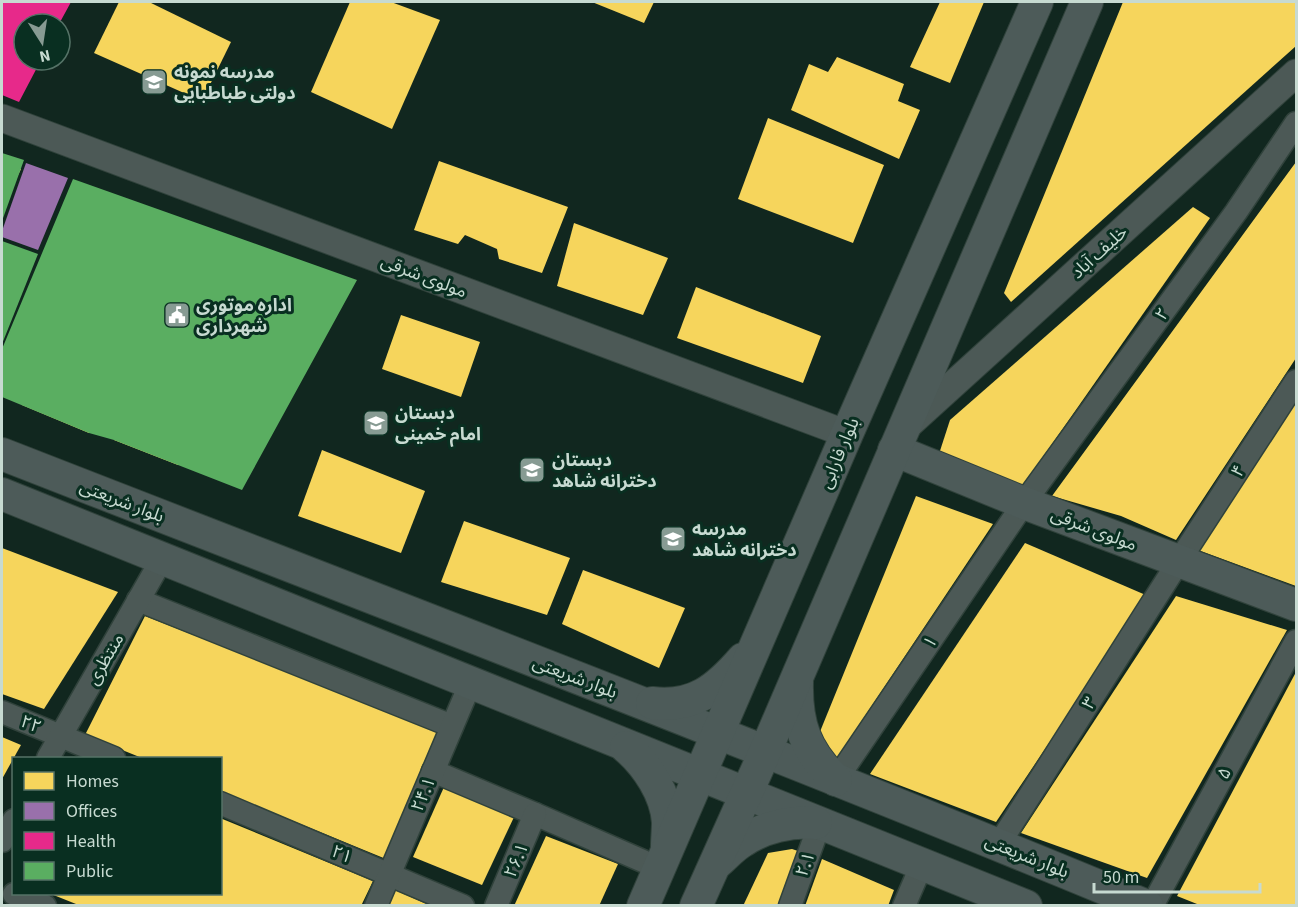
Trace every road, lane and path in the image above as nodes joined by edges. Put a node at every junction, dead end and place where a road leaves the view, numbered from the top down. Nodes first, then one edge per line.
1 (1037, 2) edge
2 (1087, 2) edge
3 (1296, 74) edge
4 (2, 118) edge
5 (1296, 123) edge
6 (1296, 381) edge
7 (847, 434) junction
8 (898, 441) junction
9 (2, 454) edge
10 (2, 494) edge
11 (1024, 503) junction
12 (162, 559) junction
13 (1179, 561) junction
14 (138, 600) junction
15 (1296, 605) edge
16 (1296, 641) edge
17 (756, 645) junction
18 (797, 677) junction
19 (471, 682) junction
20 (636, 700) junction
21 (2, 712) edge
22 (452, 726) junction
23 (718, 732) junction
24 (61, 736) junction
25 (621, 742) junction
26 (765, 752) junction
27 (49, 757) edge
28 (109, 757) edge
29 (433, 771) junction
30 (700, 774) junction
31 (836, 780) junction
32 (746, 794) junction
33 (222, 804) edge
34 (535, 814) junction
35 (820, 823) junction
36 (12, 824) edge
37 (2, 841) edge
38 (999, 844) junction
39 (662, 860) junction
40 (922, 864) junction
41 (713, 867) junction
42 (389, 874) junction
43 (19, 895) edge
44 (45, 906) edge
45 (376, 906) edge
46 (463, 906) edge
47 (496, 906) edge
48 (643, 906) edge
49 (696, 906) edge
50 (790, 906) edge
51 (904, 906) edge
52 (1026, 906) edge
53 (1147, 906) edge
54 (1152, 906) edge

1 - 7 main road, بلوار فارابی
2 - 8 main road
3 - 8 street, خلیف آباد
4 - 7 street, مولوی شرقی
5 - 11 street, ۲
6 - 13 street, ۴
7 - 17 main road, بلوار فارابی
8 - 11 main road, مولوی شرقی
8 - 18 main road
9 - 20 main road, بلوار شریعتی
10 - 12 main road
11 - 13 main road, مولوی شرقی
11 - 31 street, ۱
12 - 14 street, منتظری
12 - 19 main road
13 - 15 main road, مولوی شرقی
13 - 38 street, ۳
14 - 22 street
14 - 24 street, منتظری
16 - 54 street, ۵
17 - 20 main road
17 - 23 main road, بلوار فارابی
18 - 26 main road
18 - 31 main road
19 - 22 street, ۲۴.۱
19 - 25 main road
20 - 23 main road, بلوار شریعتی
20 - 25 main road
21 - 24 street, ۲۲
22 - 29 street, ۲۴.۱
23 - 26 main road, بلوار شریعتی
23 - 30 main road, بلوار فارابی
24 - 27 street, منتظری
24 - 28 street
25 - 30 main road
25 - 39 main road
26 - 31 main road, بلوار شریعتی
26 - 32 main road
29 - 34 street
29 - 42 street, ۲۴.۱
30 - 32 main road
30 - 39 main road, بلوار فارابی
31 - 38 main road, بلوار شریعتی
32 - 35 main road
32 - 41 main road
33 - 42 street, ۲۱
34 - 39 street
34 - 47 street, ۲۶.۱
35 - 40 main road
35 - 41 main road
35 - 50 street, ۲.۱
36 - 37 street
38 - 53 main road, بلوار شریعتی
39 - 48 main road, بلوار فارابی
40 - 51 street
40 - 52 main road
41 - 49 main road
42 - 45 street, ۲۴.۱
42 - 46 street, ۲۱
43 - 44 street

